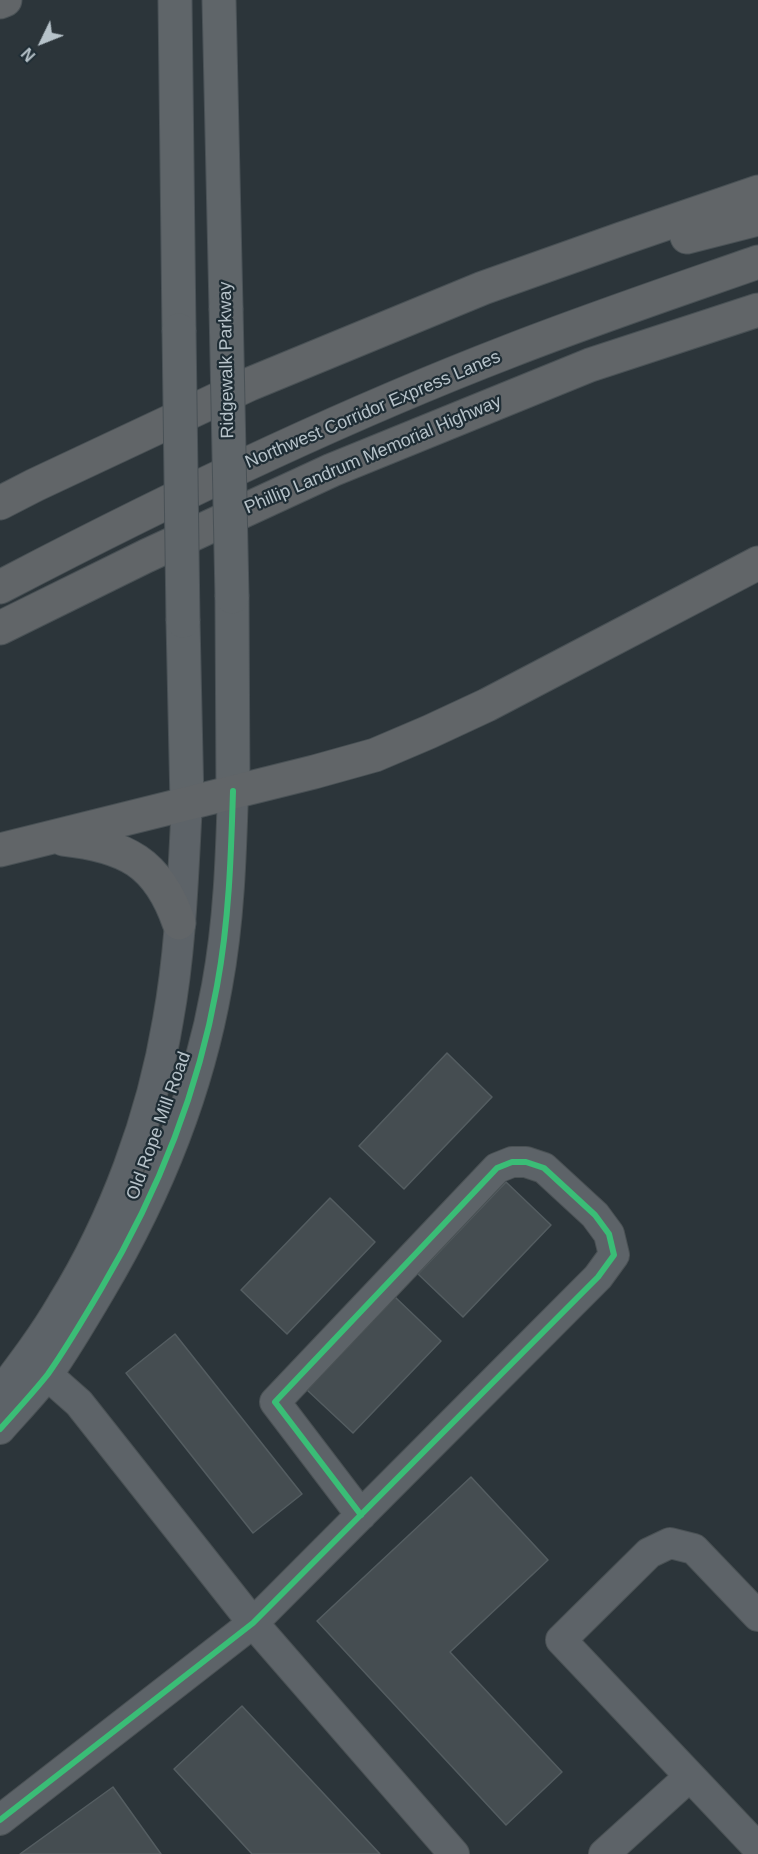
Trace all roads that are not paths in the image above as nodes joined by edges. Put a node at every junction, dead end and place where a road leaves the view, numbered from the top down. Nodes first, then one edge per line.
1 (5, 0) edge
2 (175, 0) edge
3 (219, 0) edge
4 (0, 2) edge
5 (758, 192) edge
6 (758, 219) edge
7 (758, 261) edge
8 (483, 288) junction
9 (758, 310) edge
10 (0, 503) edge
11 (758, 563) edge
12 (0, 587) edge
13 (0, 628) edge
14 (233, 792) junction
15 (186, 803) junction
16 (53, 837) junction
17 (0, 850) edge
18 (179, 923) junction
19 (37, 1366) junction
20 (0, 1394) edge
21 (0, 1429) edge
22 (361, 1515) junction
23 (758, 1616) edge
24 (253, 1623) junction
25 (689, 1777) junction
26 (0, 1820) edge
27 (758, 1848) edge
28 (454, 1854) edge
29 (604, 1854) edge

1 - 4 highway
2 - 15 main road, Old Rope Mill Road, bridge
3 - 14 main road, Ridgewalk Parkway, bridge
5 - 8 highway
6 - 8 highway
7 - 12 highway, Northwest Corridor Express Lanes
8 - 10 highway
9 - 13 highway, Phillip Landrum Memorial Highway
11 - 14 highway
14 - 15 highway
14 - 19 street, Old Rope Mill Road
15 - 16 highway
15 - 18 street, Old Rope Mill Road
16 - 17 highway
16 - 18 highway
18 - 19 street, Old Rope Mill Road
19 - 20 street, Old Rope Mill Road
19 - 21 street, Old Rope Mill Road
19 - 24 street
22 - 22 street
22 - 24 street
23 - 25 street
24 - 26 street
24 - 28 street
25 - 27 street
25 - 29 street

